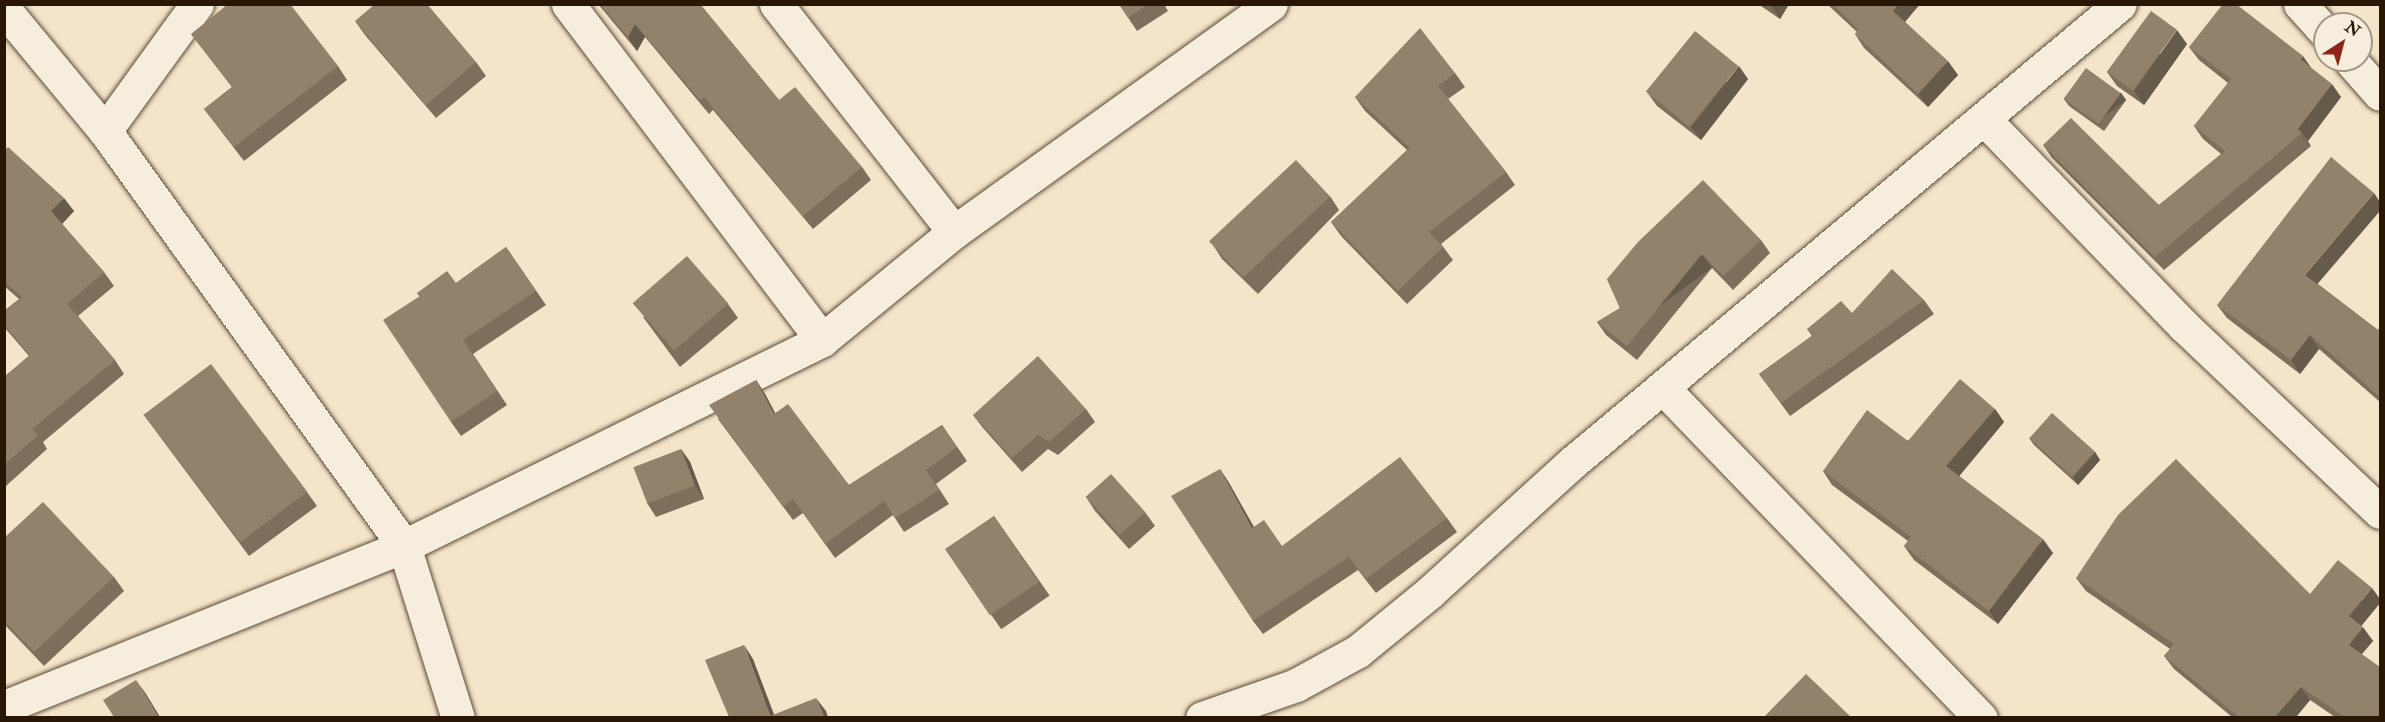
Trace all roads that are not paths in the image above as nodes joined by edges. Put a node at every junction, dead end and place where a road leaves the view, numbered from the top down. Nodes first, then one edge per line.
1 (197, 4) edge
2 (568, 4) edge
3 (776, 4) edge
4 (1272, 4) edge
5 (2120, 4) edge
6 (2300, 4) edge
7 (4, 9) edge
8 (2313, 19) edge
9 (2361, 72) edge
10 (2380, 94) edge
11 (1984, 119) junction
12 (105, 131) junction
13 (954, 232) junction
14 (822, 340) junction
15 (1664, 389) junction
16 (2380, 512) edge
17 (404, 546) junction
18 (4, 707) edge
19 (458, 717) edge
20 (1202, 717) edge
21 (1981, 717) edge

1 - 12 street
2 - 14 street
3 - 13 street
4 - 13 street
5 - 11 street
6 - 8 street
7 - 12 street
9 - 10 street
11 - 15 street
11 - 16 street
12 - 17 street
13 - 14 street
14 - 17 street
15 - 20 street
15 - 21 street
17 - 18 street
17 - 19 street

